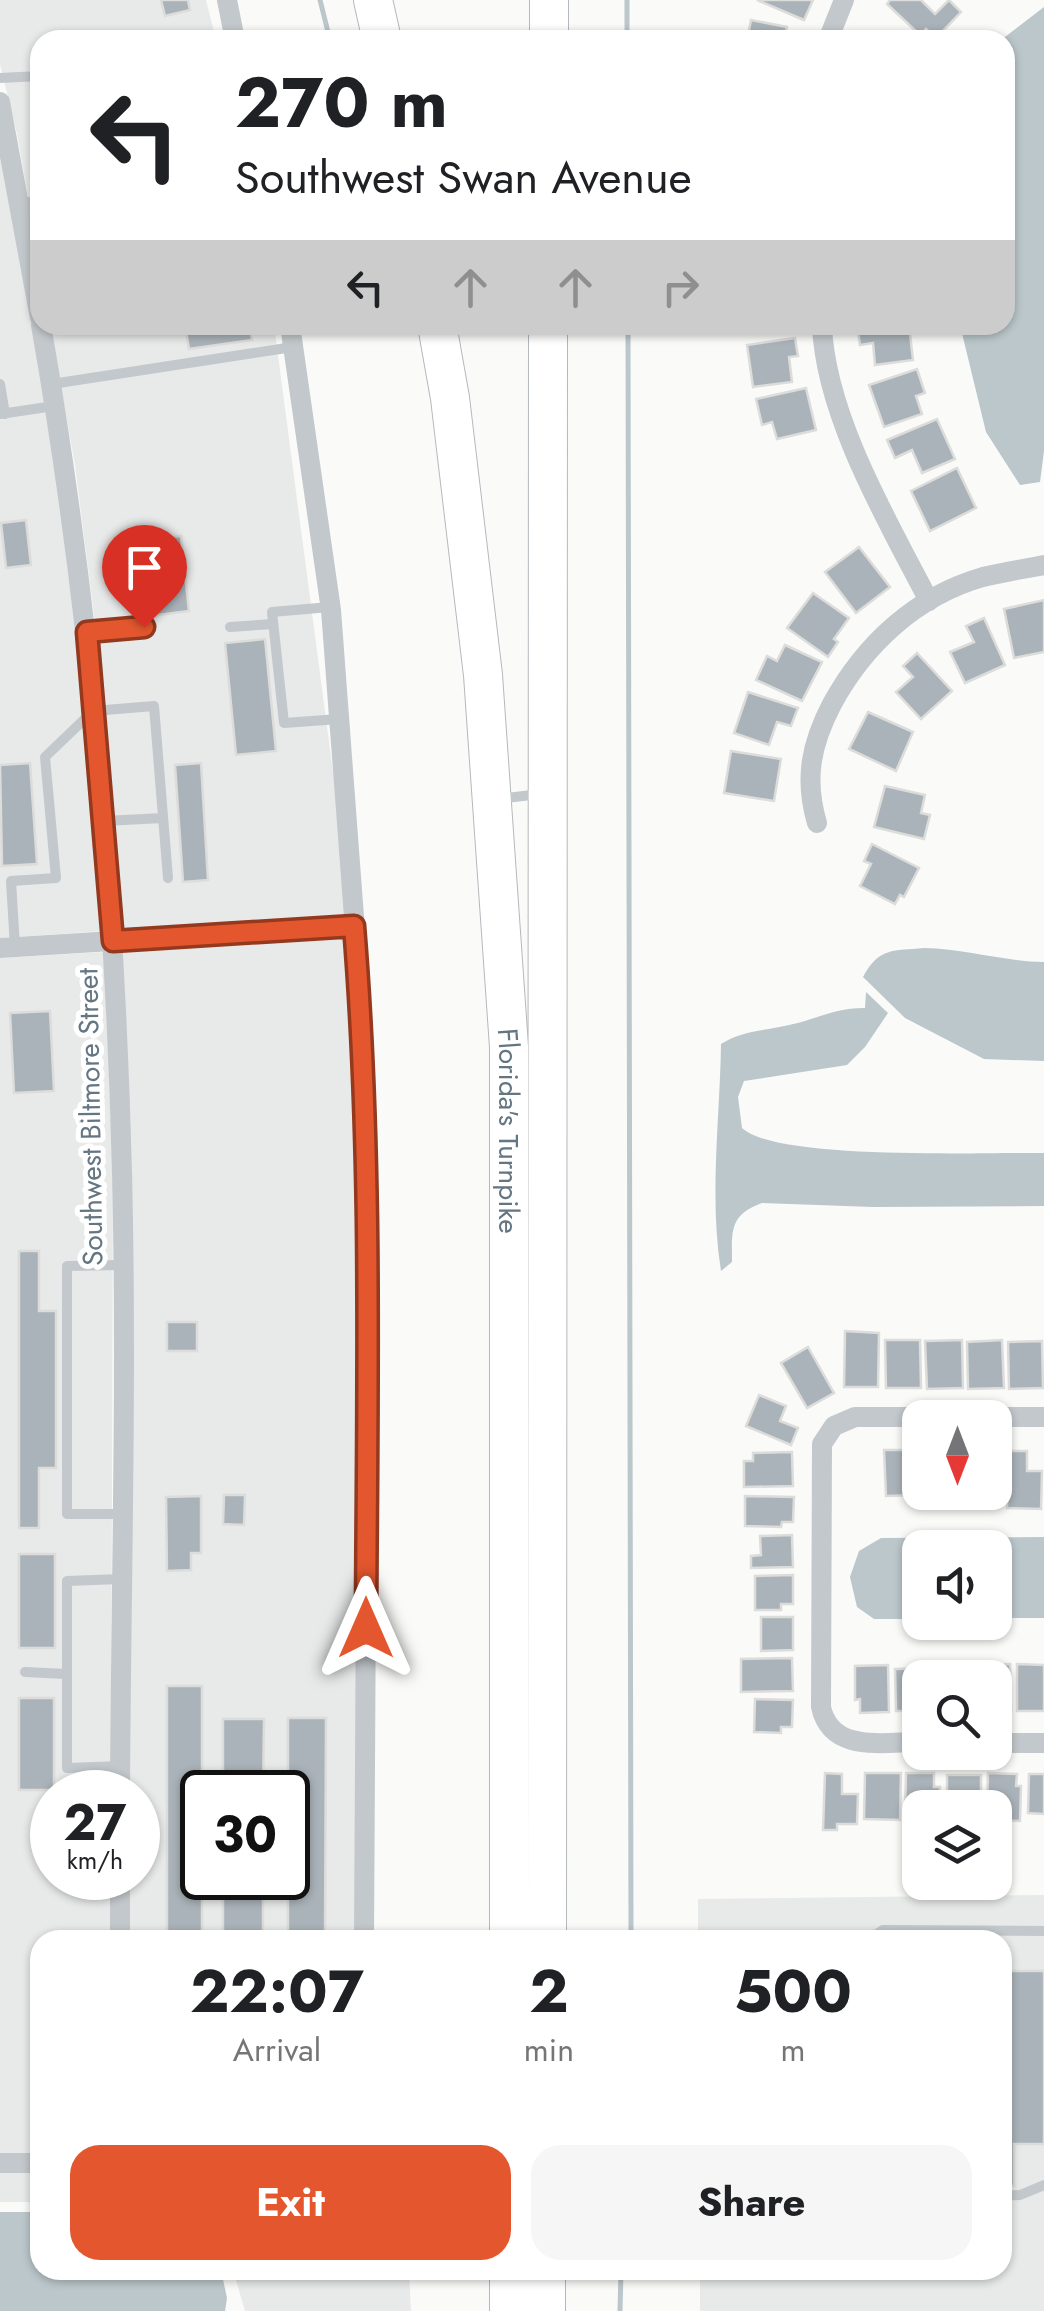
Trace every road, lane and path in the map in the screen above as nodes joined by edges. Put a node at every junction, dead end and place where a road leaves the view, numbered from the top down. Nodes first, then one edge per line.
1 (227, 0) edge
2 (373, 0) edge
3 (549, 0) edge
4 (844, 0) edge
5 (233, 30) edge
6 (380, 30) edge
7 (549, 30) edge
8 (832, 30) edge
9 (30, 76) edge
10 (0, 78) edge
11 (0, 102) edge
12 (19, 195) edge
13 (30, 258) edge
14 (43, 335) edge
15 (291, 335) edge
16 (439, 335) edge
17 (548, 335) edge
18 (824, 335) edge
19 (293, 347) junction
20 (0, 384) edge
21 (52, 384) junction
22 (55, 406) junction
23 (3, 414) edge
24 (133, 555) dead end
25 (1044, 565) edge
26 (930, 601) junction
27 (330, 606) junction
28 (273, 624) junction
29 (230, 627) dead end
30 (87, 632) junction
31 (93, 711) junction
32 (340, 719) junction
33 (548, 794) junction
34 (491, 800) junction
35 (163, 818) junction
36 (103, 822) junction
37 (817, 823) dead end
38 (168, 878) dead end
39 (354, 926) junction
40 (113, 941) junction
41 (8, 947) edge
42 (122, 1265) junction
43 (1044, 1417) edge
44 (121, 1514) junction
45 (121, 1579) junction
46 (24, 1672) dead end
47 (66, 1674) junction
48 (902, 1742) edge
49 (1012, 1742) edge
50 (1044, 1743) edge
51 (120, 1766) junction
52 (120, 1770) edge
53 (120, 1900) edge
54 (120, 1930) edge
55 (364, 1930) edge
56 (509, 1930) edge
57 (546, 1930) edge
58 (882, 1930) edge
59 (1012, 1930) edge
60 (1012, 1930) edge
61 (1044, 1930) edge
62 (0, 2163) edge
63 (30, 2163) edge
64 (1044, 2185) edge
65 (1012, 2195) edge
66 (509, 2280) edge
67 (546, 2280) edge
68 (508, 2311) edge
69 (546, 2311) edge

1 - 5 street
2 - 6 highway
3 - 7 highway
4 - 8 street
9 - 10 lane
11 - 12 street, Southwest Biltmore Street
12 - 13 street, Southwest Biltmore Street
14 - 21 street, Southwest Biltmore Street
15 - 19 street
16 - 34 highway, Florida's Turnpike
17 - 33 highway, Florida's Turnpike
18 - 26 street
19 - 21 lane
19 - 27 street
20 - 23 lane
21 - 22 street, Southwest Biltmore Street
22 - 23 lane
22 - 30 street, Southwest Biltmore Street
24 - 30 lane
25 - 26 street
26 - 37 street
27 - 28 lane
27 - 32 street
28 - 29 lane
28 - 32 lane
30 - 31 street, Southwest Biltmore Street
31 - 35 lane
31 - 36 street, Southwest Biltmore Street
31 - 41 lane
32 - 39 street
33 - 34 lane
33 - 57 highway, Florida's Turnpike
34 - 56 highway, Florida's Turnpike
35 - 36 lane
35 - 38 lane
36 - 40 street, Southwest Biltmore Street
39 - 40 street
39 - 55 street
40 - 41 street
40 - 42 street, Southwest Biltmore Street
42 - 44 street, Southwest Biltmore Street
42 - 44 lane
43 - 48 street
44 - 45 street, Southwest Biltmore Street
45 - 47 lane
45 - 51 street, Southwest Biltmore Street
46 - 47 lane
47 - 51 lane
49 - 50 street
51 - 52 street, Southwest Biltmore Street
53 - 54 street
58 - 59 lane
60 - 61 lane
62 - 63 street
64 - 65 lane
66 - 68 highway
67 - 69 highway

